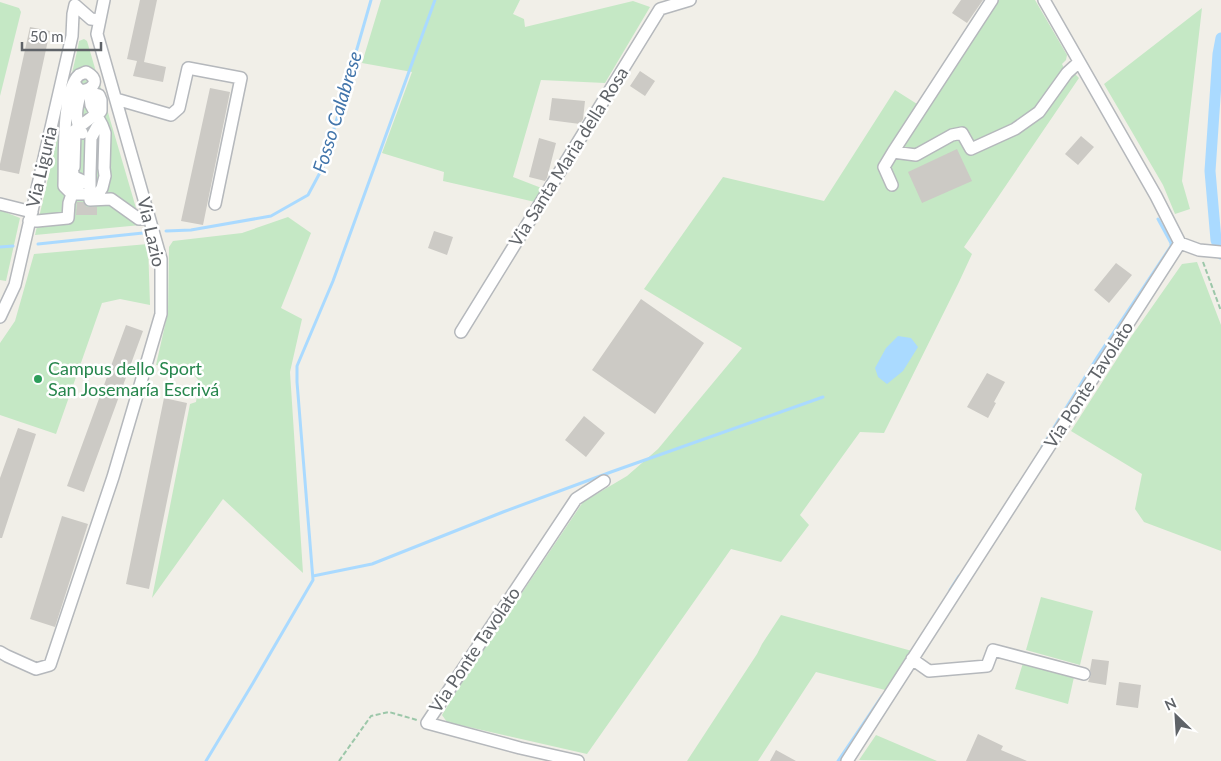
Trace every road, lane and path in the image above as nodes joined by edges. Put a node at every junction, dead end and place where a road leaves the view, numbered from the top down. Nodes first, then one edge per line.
1 (104, 0) edge
2 (690, 0) edge
3 (992, 0) edge
4 (1044, 0) edge
5 (74, 6) edge
6 (95, 20) junction
7 (1079, 62) junction
8 (80, 89) junction
9 (116, 99) junction
10 (96, 114) junction
11 (77, 123) junction
12 (92, 138) junction
13 (893, 152) junction
14 (90, 170) junction
15 (105, 172) junction
16 (69, 173) junction
17 (892, 185) dead end
18 (72, 194) junction
19 (91, 194) junction
20 (0, 204) edge
21 (215, 204) dead end
22 (31, 217) junction
23 (150, 218) junction
24 (1180, 243) junction
25 (1204, 250) junction
26 (1221, 252) edge
27 (1221, 311) edge
28 (0, 317) edge
29 (461, 332) dead end
30 (604, 481) dead end
31 (0, 652) edge
32 (912, 659) junction
33 (1084, 674) dead end
34 (427, 723) junction
35 (339, 761) edge
36 (578, 761) edge
37 (847, 761) edge

1 - 6 street, Via Lazio
2 - 29 street, Via Santa Maria della Rosa
3 - 13 street
4 - 7 street
5 - 6 street
5 - 22 street, Via Liguria
6 - 9 street, Via Lazio
7 - 13 street
7 - 24 street
8 - 10 street
8 - 11 street
8 - 16 street
9 - 21 street
9 - 23 street, Via Lazio
10 - 11 street
10 - 12 street
10 - 15 street
11 - 12 street
11 - 16 street
12 - 14 street
13 - 17 street
14 - 15 street
14 - 16 street
14 - 19 street
15 - 19 street
16 - 18 street
18 - 19 street
18 - 22 street
19 - 23 street
20 - 22 street
22 - 28 street, Via Liguria
23 - 31 street, Via Lazio
24 - 25 street
24 - 32 street, Via Ponte Tavolato
25 - 26 street
25 - 27 path
30 - 34 street, Via Ponte Tavolato
32 - 33 street
32 - 37 street, Via Ponte Tavolato
34 - 35 path
34 - 36 street, Via Ponte Tavolato

